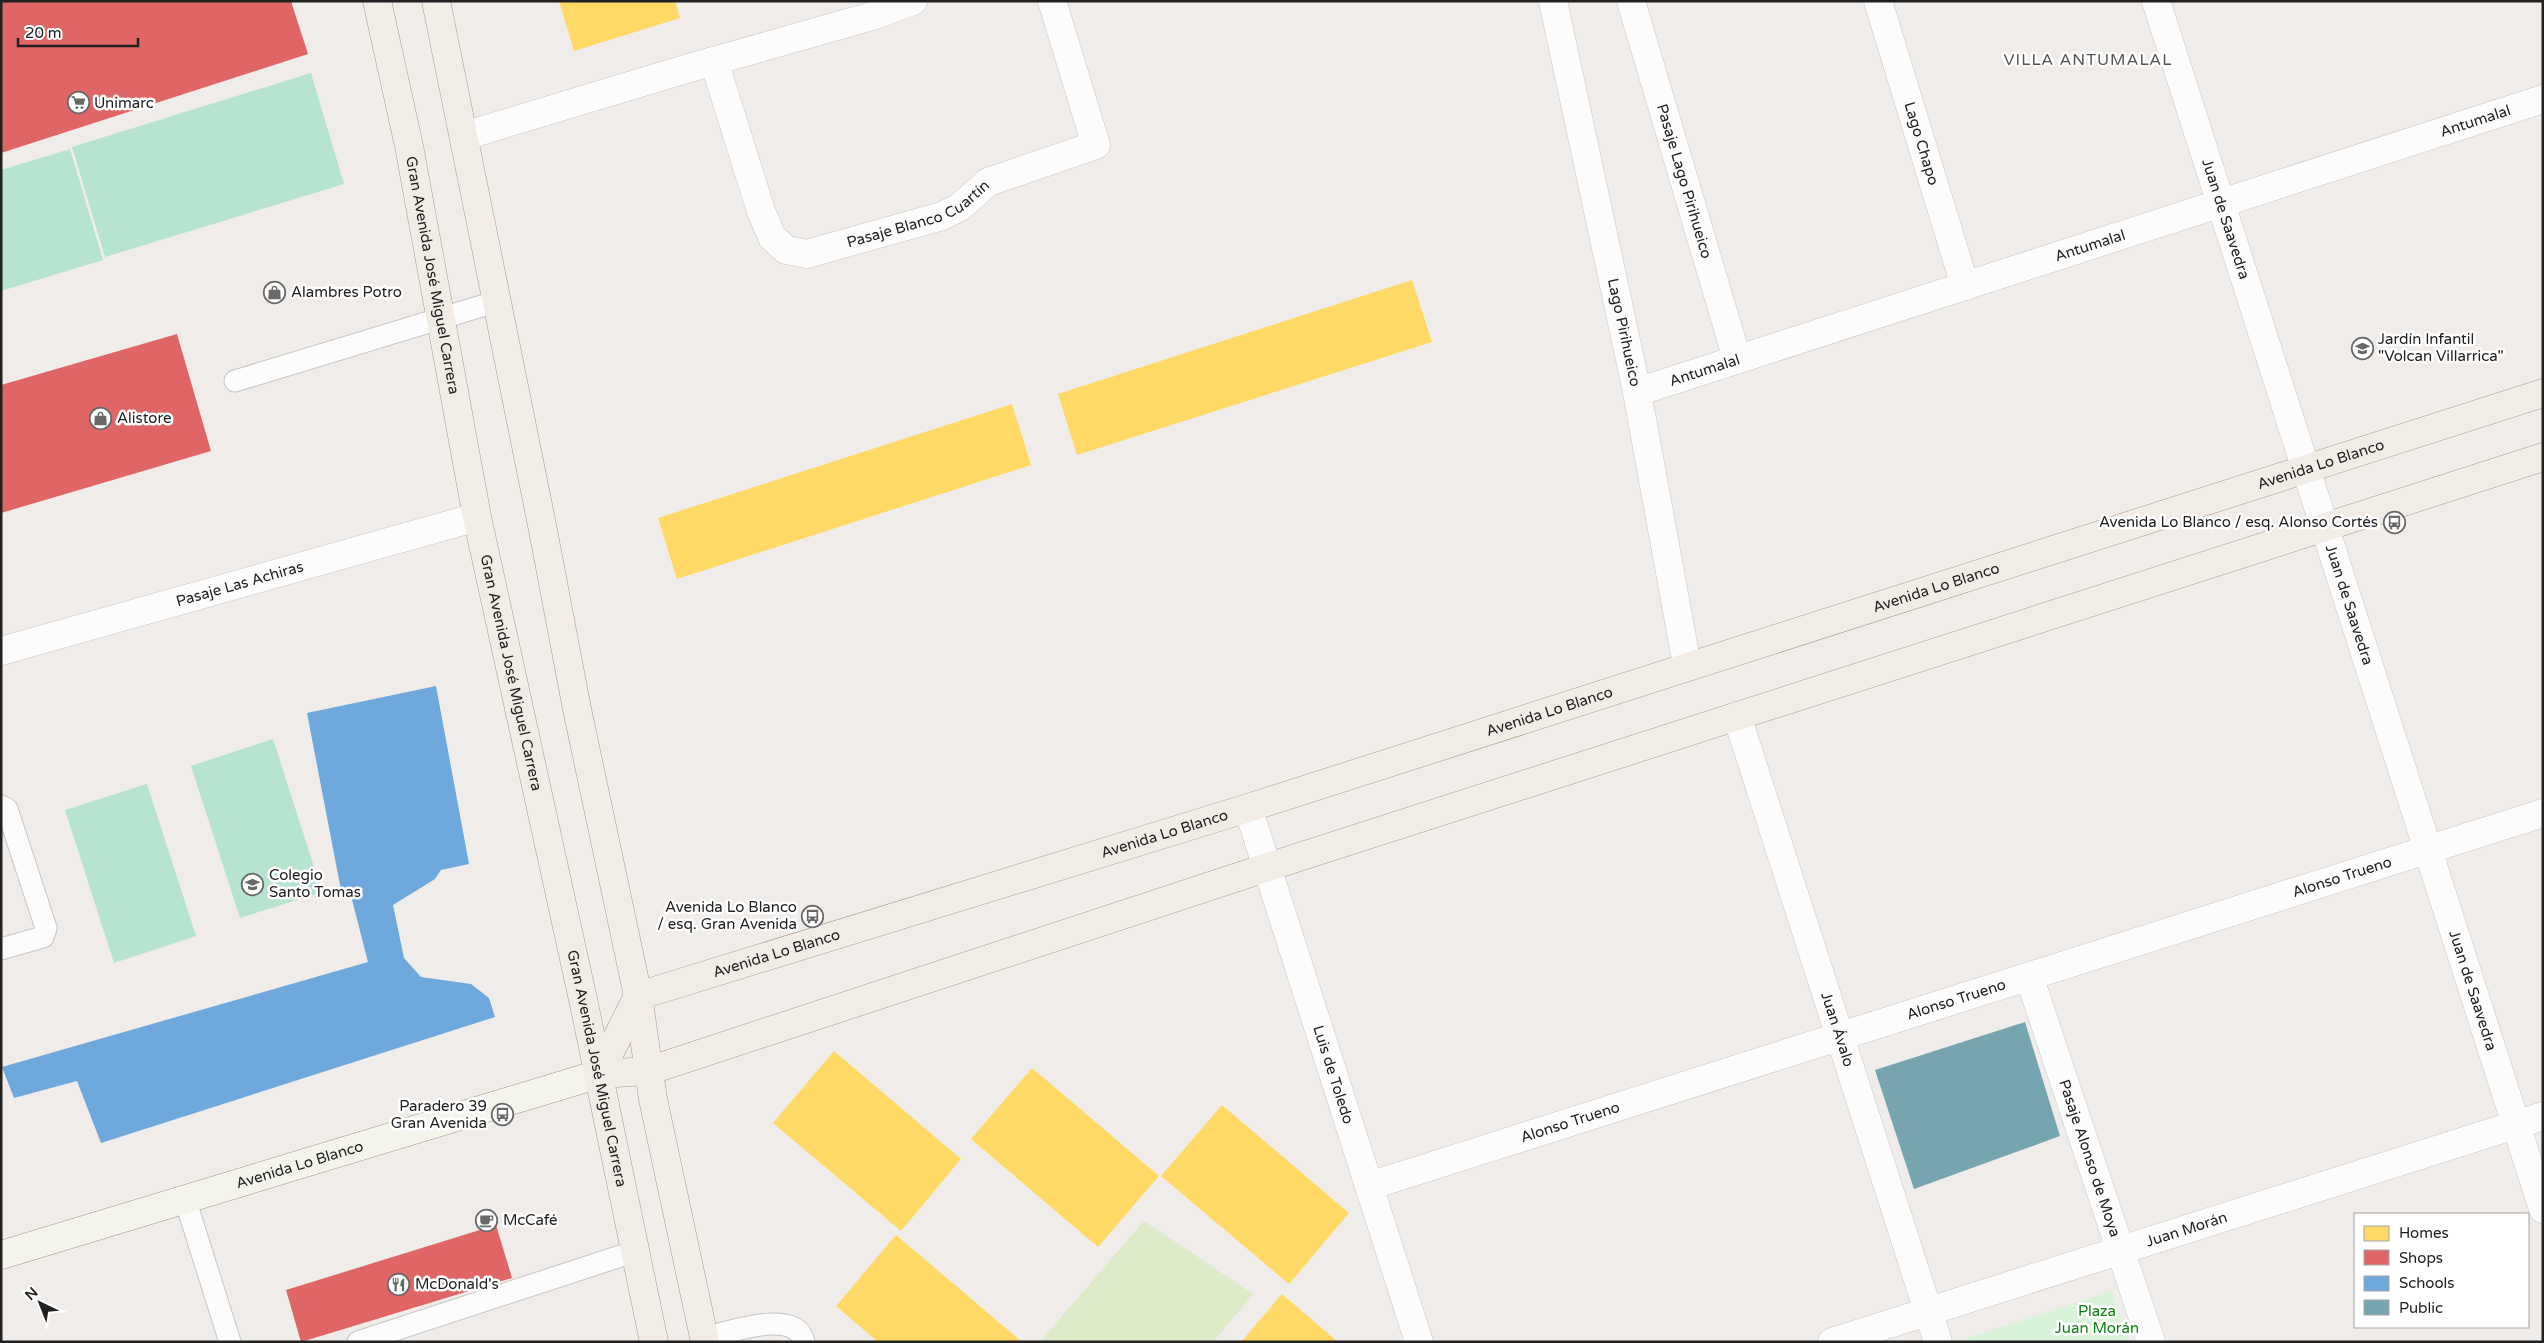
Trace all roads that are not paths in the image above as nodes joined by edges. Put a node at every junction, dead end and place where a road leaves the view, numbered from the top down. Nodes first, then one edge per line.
1 (377, 1) edge
2 (436, 1) edge
3 (913, 1) edge
4 (1052, 1) edge
5 (1553, 1) edge
6 (1632, 1) edge
7 (1878, 1) edge
8 (2156, 1) edge
9 (838, 13) edge
10 (714, 61) junction
11 (2543, 99) edge
12 (464, 136) junction
13 (2221, 203) junction
14 (1965, 286) junction
15 (498, 301) junction
16 (440, 318) junction
17 (1737, 359) junction
18 (235, 380) dead end
19 (1638, 392) junction
20 (2543, 393) edge
21 (2543, 457) edge
22 (2306, 469) junction
23 (477, 517) junction
24 (2325, 527) junction
25 (1, 651) edge
26 (1687, 665) junction
27 (1736, 716) junction
28 (1, 806) edge
29 (1248, 808) junction
30 (2543, 813) edge
31 (2428, 850) junction
32 (1268, 867) junction
33 (1, 949) edge
34 (2029, 976) junction
35 (638, 996) junction
36 (1839, 1036) junction
37 (648, 1071) junction
38 (599, 1074) junction
39 (2543, 1116) edge
40 (2516, 1124) junction
41 (1369, 1186) junction
42 (185, 1199) junction
43 (2543, 1209) edge
44 (2120, 1250) junction
45 (636, 1251) junction
46 (1, 1255) edge
47 (1928, 1311) junction
48 (704, 1340) edge
49 (230, 1342) edge
50 (358, 1342) edge
51 (654, 1342) edge
52 (804, 1342) edge
53 (1419, 1342) edge
54 (1832, 1342) edge
55 (1938, 1342) edge
56 (2151, 1342) edge

1 - 16 main road, Gran Avenida José Miguel Carrera
2 - 12 main road
3 - 9 street
4 - 10 street, Pasaje Blanco Cuartín
5 - 19 street, Lago Pirihueico
6 - 17 street, Pasaje Lago Pirihueico
7 - 14 street, Lago Chapo
8 - 13 street, Juan de Saavedra
9 - 10 street
10 - 12 street
11 - 13 street, Antumalal
12 - 15 main road
13 - 14 street, Antumalal
13 - 22 street, Juan de Saavedra
14 - 17 street, Antumalal
15 - 16 lane
15 - 35 main road
16 - 18 lane
16 - 23 main road, Gran Avenida José Miguel Carrera
17 - 19 street, Antumalal
19 - 26 street, Lago Pirihueico
20 - 22 main road, Avenida Lo Blanco
21 - 24 main road, Avenida Lo Blanco
22 - 24 street, Juan de Saavedra
22 - 26 main road, Avenida Lo Blanco
23 - 25 street, Pasaje Las Achiras
23 - 38 main road, Gran Avenida José Miguel Carrera
24 - 27 main road, Avenida Lo Blanco
24 - 31 street, Juan de Saavedra
26 - 29 main road, Avenida Lo Blanco
27 - 32 main road, Avenida Lo Blanco
27 - 36 street, Juan Ávalo
28 - 33 lane
29 - 32 street, Luis de Toledo
29 - 35 main road, Avenida Lo Blanco
30 - 31 street, Alonso Trueno
31 - 34 street, Alonso Trueno
31 - 40 street, Juan de Saavedra
32 - 37 main road, Avenida Lo Blanco
32 - 41 street, Luis de Toledo
34 - 36 street, Alonso Trueno
34 - 44 street, Pasaje Alonso de Moya
35 - 37 main road
35 - 38 main road
36 - 41 street, Alonso Trueno
36 - 47 street, Juan Ávalo
37 - 38 main road, Avenida Lo Blanco
37 - 48 main road
38 - 42 main road, Avenida Lo Blanco
38 - 45 main road, Gran Avenida José Miguel Carrera
39 - 40 street, Juan Morán
40 - 43 street, Juan de Saavedra
40 - 44 street, Juan Morán
41 - 53 street, Luis de Toledo
42 - 46 main road, Avenida Lo Blanco
42 - 49 lane
44 - 47 street, Juan Morán
44 - 56 street, Pasaje Alonso de Moya
45 - 50 lane
45 - 51 main road, Gran Avenida José Miguel Carrera
47 - 54 street, Juan Morán
47 - 55 street, Juan Ávalo
48 - 52 lane

